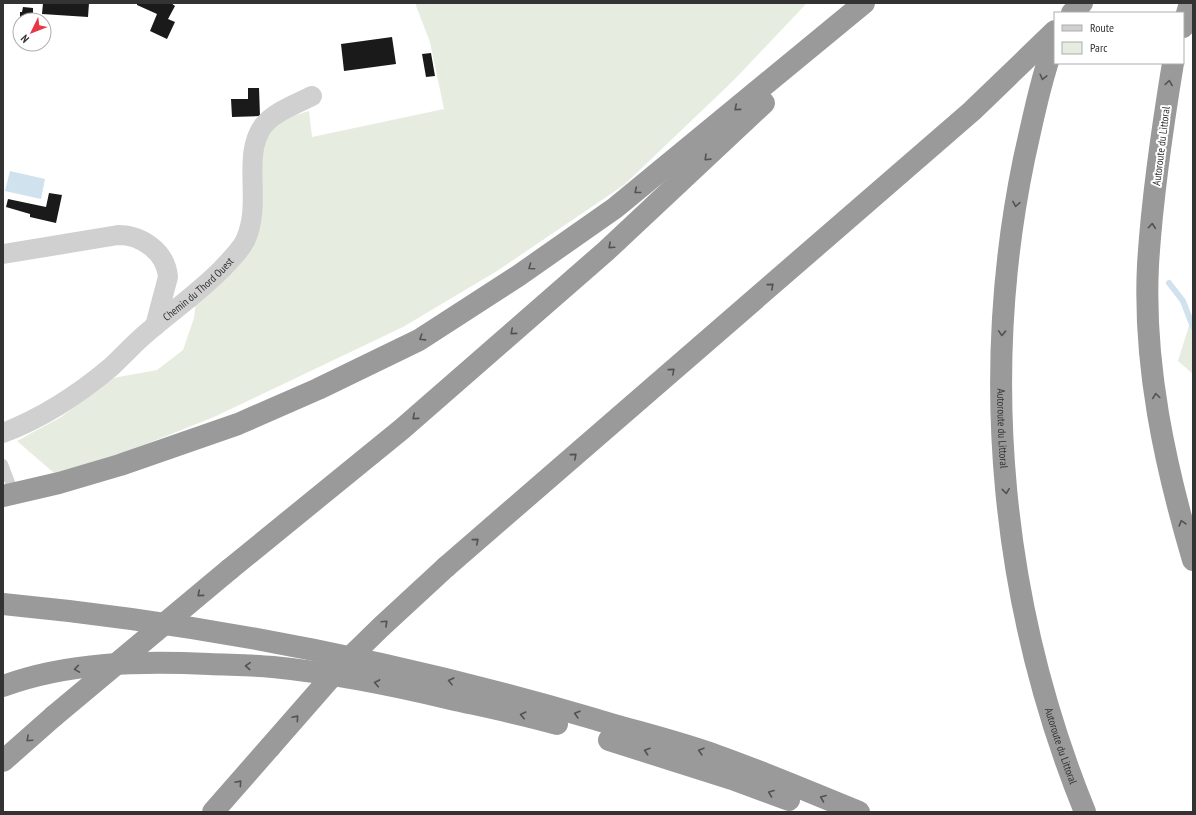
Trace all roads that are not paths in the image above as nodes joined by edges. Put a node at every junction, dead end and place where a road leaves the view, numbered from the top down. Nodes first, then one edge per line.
1 (864, 3) edge
2 (1082, 3) edge
3 (1190, 3) edge
4 (1073, 12) edge
5 (1184, 24) edge
6 (1054, 32) edge
7 (1054, 43) edge
8 (1172, 64) edge
9 (312, 96) dead end
10 (3, 254) edge
11 (155, 326) junction
12 (3, 434) edge
13 (3, 464) edge
14 (9, 495) edge
15 (1193, 560) edge
16 (3, 604) edge
17 (3, 686) edge
18 (3, 761) edge
19 (213, 812) edge
20 (820, 812) edge
21 (859, 812) edge
22 (1085, 812) edge

1 -> 14 highway
1 -> 18 highway, bridge
2 - 4 highway
3 - 5 highway
19 -> 6 highway, bridge
7 -> 22 highway, Autoroute du Littoral
15 -> 8 highway, Autoroute du Littoral
9 - 11 street, Chemin du Thord Ouest
10 - 11 street
11 - 12 street, Chemin du Thord Ouest
13 - 14 lane
21 -> 16 highway
20 -> 17 highway

